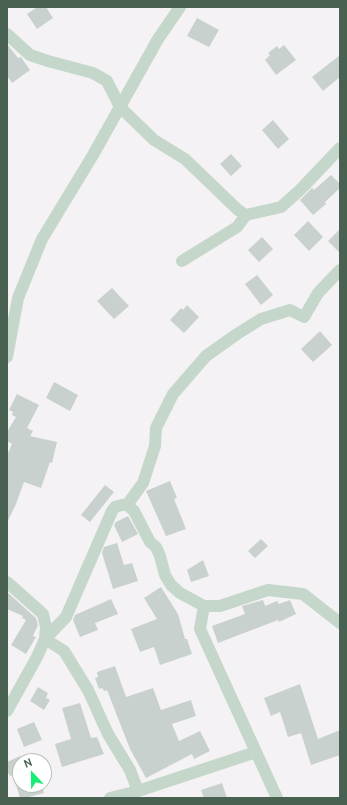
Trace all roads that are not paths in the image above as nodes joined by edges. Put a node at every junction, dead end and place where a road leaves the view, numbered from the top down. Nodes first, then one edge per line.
1 (180, 7) edge
2 (7, 34) edge
3 (120, 107) junction
4 (340, 148) edge
5 (246, 215) junction
6 (182, 260) dead end
7 (340, 270) edge
8 (7, 358) edge
9 (127, 505) junction
10 (7, 582) edge
11 (204, 606) junction
12 (340, 623) edge
13 (45, 639) junction
14 (8, 703) edge
15 (256, 752) junction
16 (138, 791) junction
17 (110, 798) edge
18 (277, 798) edge

1 - 3 street
2 - 3 street
3 - 5 street
3 - 8 street
4 - 5 street
5 - 6 street
7 - 9 street
9 - 11 street
9 - 13 street
10 - 13 street
11 - 12 street
11 - 15 street
13 - 14 street
13 - 16 street
15 - 16 street
15 - 18 street
16 - 17 street

